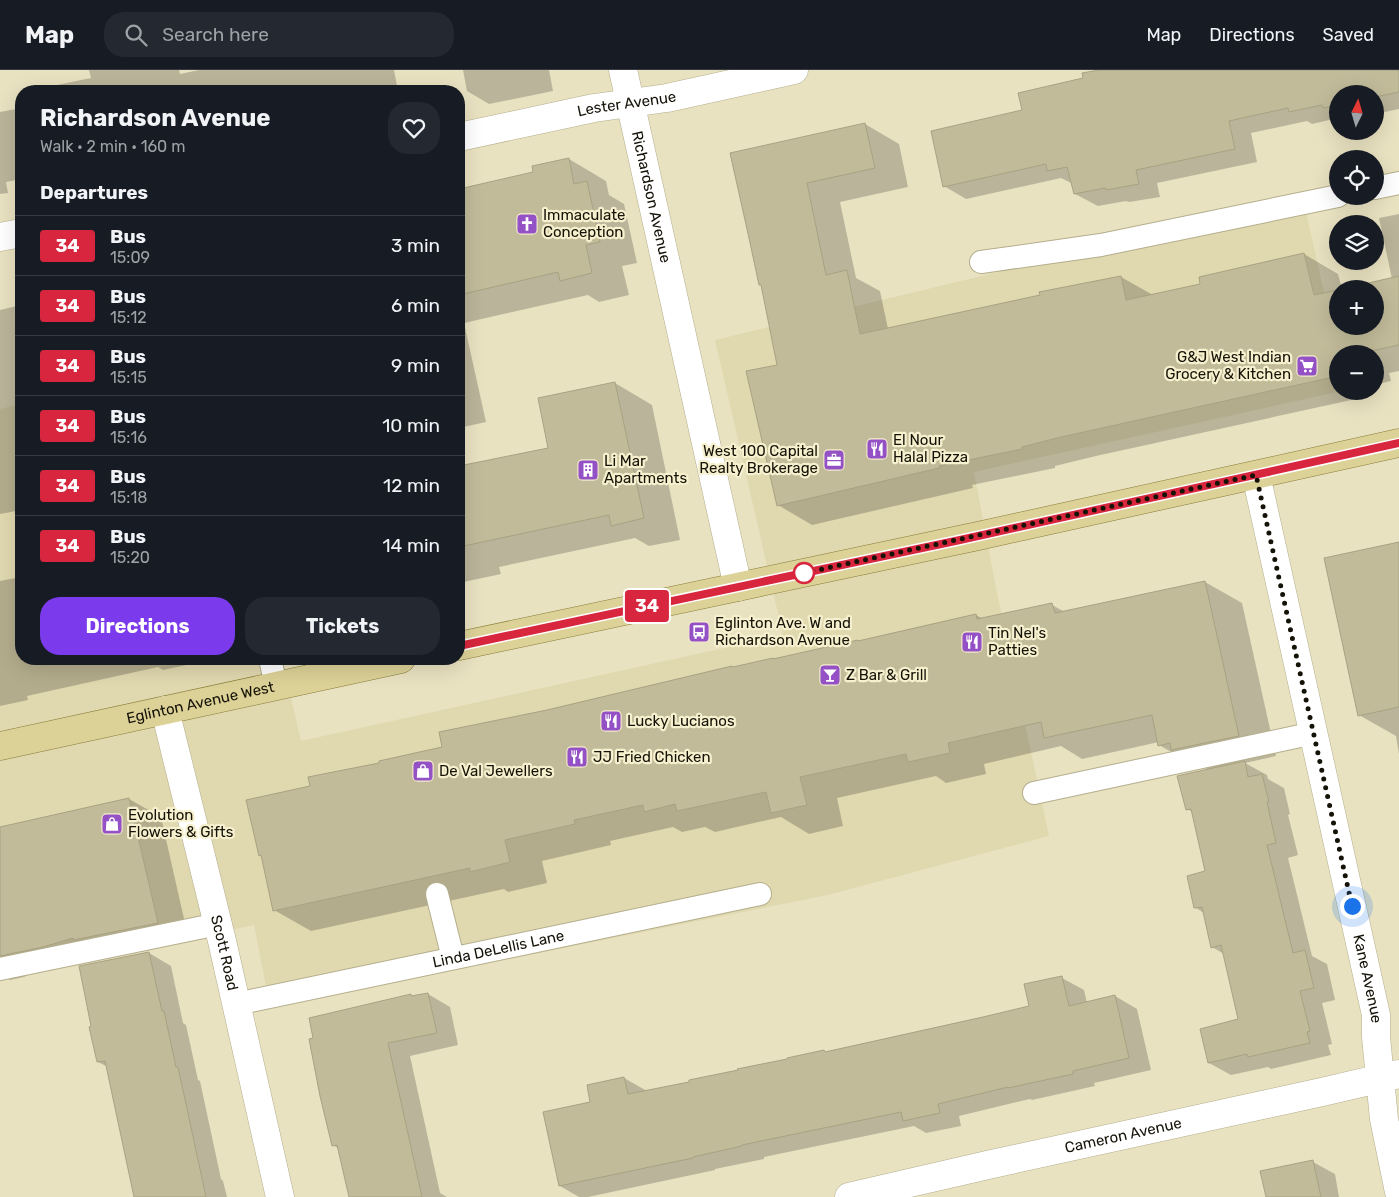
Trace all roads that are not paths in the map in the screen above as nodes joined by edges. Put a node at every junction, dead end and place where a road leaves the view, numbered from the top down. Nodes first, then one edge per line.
1 (623, 70) edge
2 (794, 70) edge
3 (630, 103) junction
4 (465, 137) edge
5 (1399, 183) edge
6 (1384, 186) edge
7 (1329, 198) edge
8 (15, 234) edge
9 (0, 237) edge
10 (981, 262) dead end
11 (1399, 443) edge
12 (1256, 475) junction
13 (738, 587) junction
14 (465, 645) edge
15 (271, 665) edge
16 (372, 665) edge
17 (276, 685) junction
18 (165, 710) junction
19 (1314, 733) junction
20 (0, 746) edge
21 (1034, 793) dead end
22 (437, 894) dead end
23 (760, 894) dead end
24 (218, 924) junction
25 (453, 958) junction
26 (0, 969) edge
27 (236, 1004) junction
28 (1390, 1076) edge
29 (1399, 1192) edge
30 (280, 1197) edge
31 (849, 1197) edge

1 - 3 street, Richardson Avenue
2 - 3 street, Lester Avenue
3 - 4 street, Lester Avenue
3 - 13 street, Richardson Avenue
5 - 6 lane
7 - 10 lane
8 - 9 street
11 - 12 main road
12 - 13 main road
12 - 19 street, Kane Avenue
13 - 14 main road
15 - 17 lane
16 - 17 main road, Eglinton Avenue West
17 - 18 main road, Eglinton Avenue West
18 - 20 main road, Eglinton Avenue West
18 - 24 street, Scott Road
19 - 21 lane
19 - 28 street, Kane Avenue
22 - 25 lane
23 - 25 lane, Linda DeLellis Lane
24 - 26 lane
24 - 27 street, Scott Road
25 - 27 lane, Linda DeLellis Lane
27 - 30 street, Scott Road
28 - 29 street, Kane Avenue
28 - 31 street, Cameron Avenue

